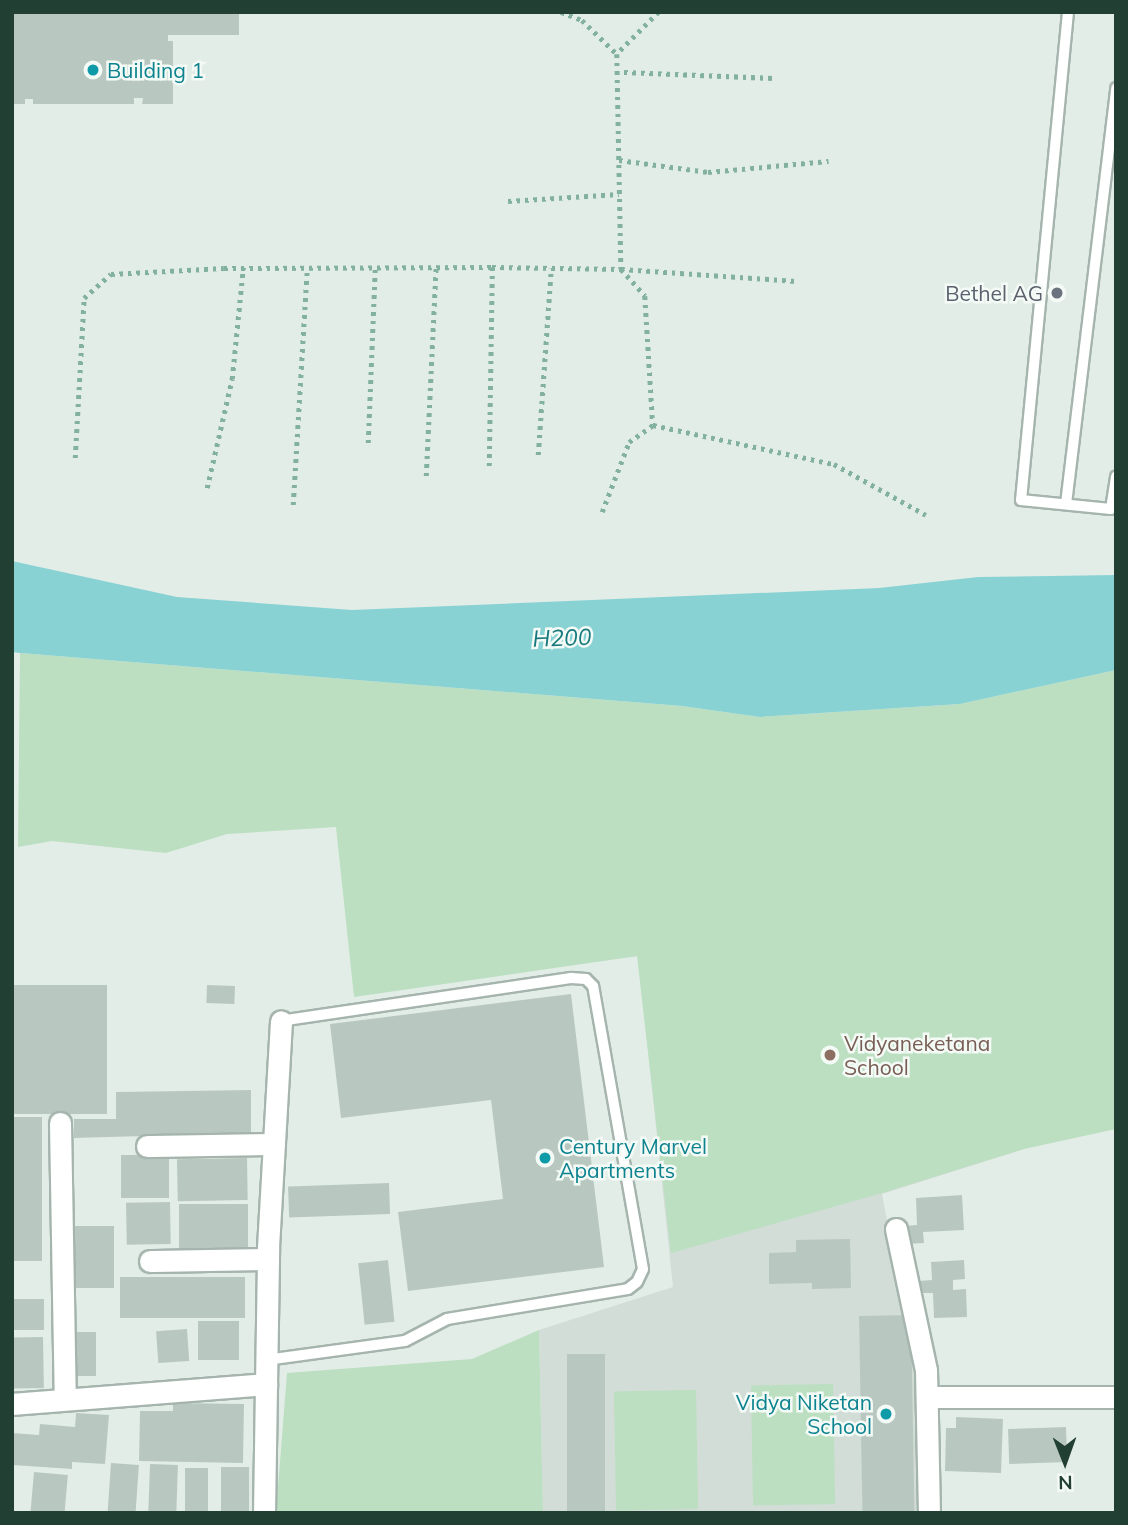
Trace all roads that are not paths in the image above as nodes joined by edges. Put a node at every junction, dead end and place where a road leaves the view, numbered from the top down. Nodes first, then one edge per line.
1 (1068, 12) edge
2 (1116, 88) edge
3 (1116, 476) edge
4 (1066, 504) junction
5 (281, 1021) joint
6 (60, 1122) dead end
7 (274, 1144) junction
8 (147, 1146) dead end
9 (896, 1229) dead end
10 (268, 1259) junction
11 (150, 1261) dead end
12 (266, 1360) junction
13 (265, 1384) junction
14 (929, 1397) junction
15 (1116, 1398) edge
16 (65, 1399) junction
17 (12, 1404) edge
18 (264, 1513) edge
19 (929, 1513) edge

1 - 4 lane
2 - 4 lane
3 - 4 lane
5 - 7 street
5 - 12 lane
6 - 16 street
7 - 8 street
7 - 10 street
9 - 14 street
10 - 11 street
10 - 12 street
12 - 13 street
13 - 16 street
13 - 18 street
14 - 15 street
14 - 19 street
16 - 17 street

